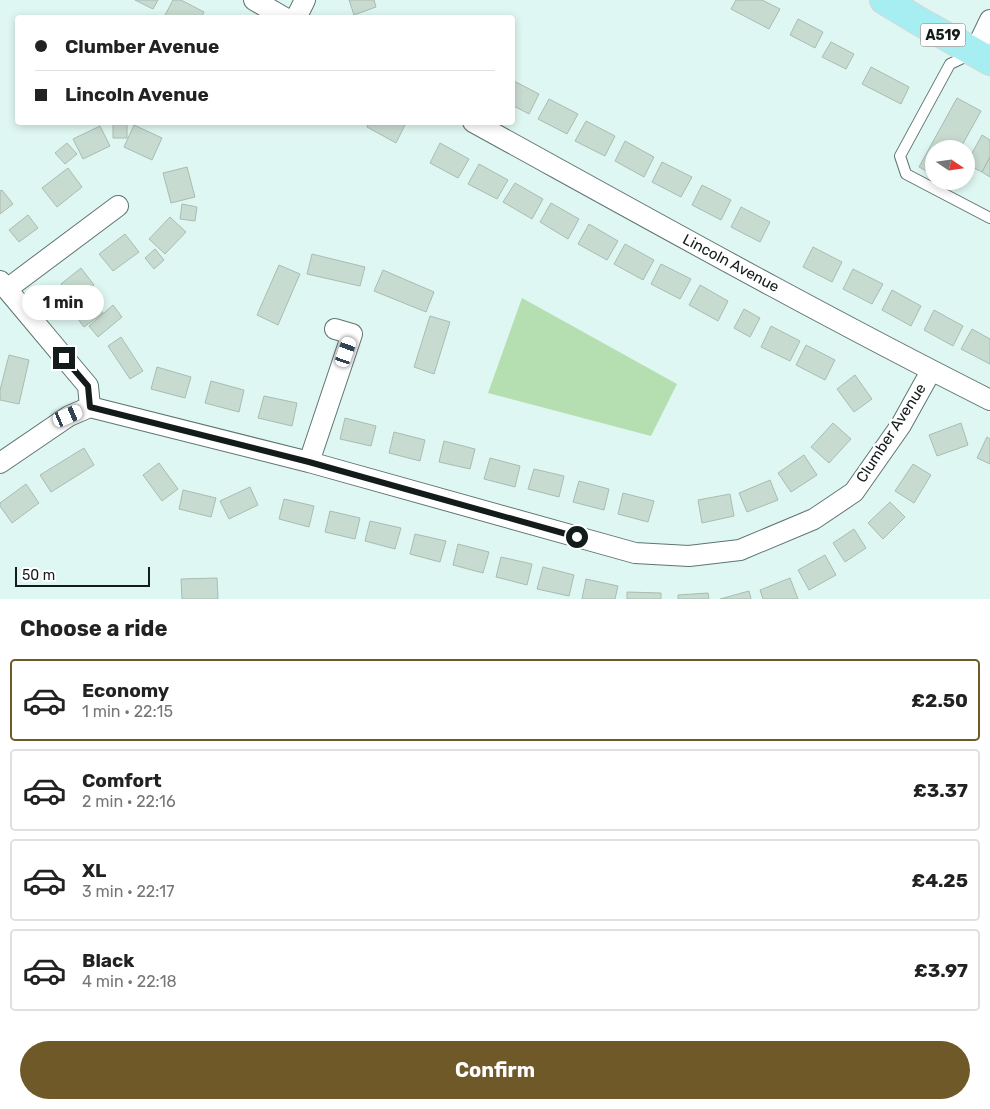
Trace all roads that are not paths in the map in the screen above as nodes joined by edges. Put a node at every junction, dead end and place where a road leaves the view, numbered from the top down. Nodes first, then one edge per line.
1 (254, 0) edge
2 (305, 0) edge
3 (884, 0) edge
4 (280, 15) edge
5 (298, 15) edge
6 (990, 20) edge
7 (982, 57) edge
8 (479, 125) edge
9 (118, 206) dead end
10 (990, 218) edge
11 (3, 285) edge
12 (335, 329) dead end
13 (931, 371) junction
14 (990, 400) edge
15 (90, 407) junction
16 (309, 462) junction
17 (0, 463) edge

1 - 4 street
2 - 5 street
3 - 7 main road, A519
6 - 7 street
7 - 10 lane
8 - 13 street, Lincoln Avenue
9 - 11 street
11 - 15 street
12 - 16 street
13 - 14 street, Lincoln Avenue
13 - 16 street, Clumber Avenue
15 - 16 street, Clumber Avenue
15 - 17 street

